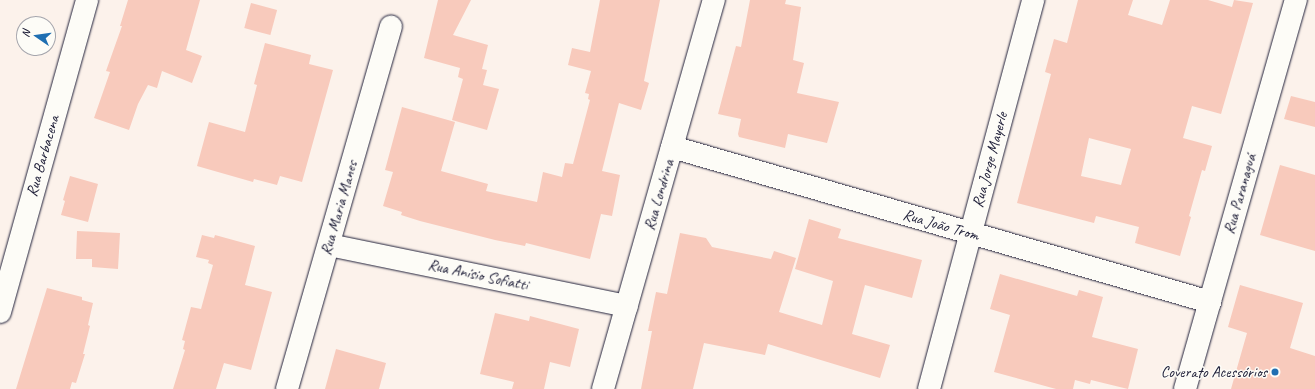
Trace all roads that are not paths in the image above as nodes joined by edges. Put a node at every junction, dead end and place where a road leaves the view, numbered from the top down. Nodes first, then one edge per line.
1 (87, 0) edge
2 (714, 0) edge
3 (1032, 0) edge
4 (1296, 0) edge
5 (391, 28) dead end
6 (672, 147) junction
7 (971, 234) junction
8 (329, 245) junction
9 (1210, 302) junction
10 (627, 306) junction
11 (0, 312) edge
12 (287, 389) edge
13 (604, 389) edge
14 (929, 389) edge
15 (1185, 389) edge

1 - 11 street, Rua Barbacena
2 - 6 street, Rua Londrina
3 - 7 street, Rua Jorge Mayerle
4 - 9 street, Rua Paranaguá
5 - 8 street, Rua Maria Manes
6 - 7 street, Rua João Trom
6 - 10 street, Rua Londrina
7 - 9 street, Rua João Trom
7 - 14 street, Rua Jorge Mayerle
8 - 10 street, Rua Anísio Sofiatti
8 - 12 street, Rua Maria Manes
9 - 15 street, Rua Paranaguá
10 - 13 street, Rua Londrina

